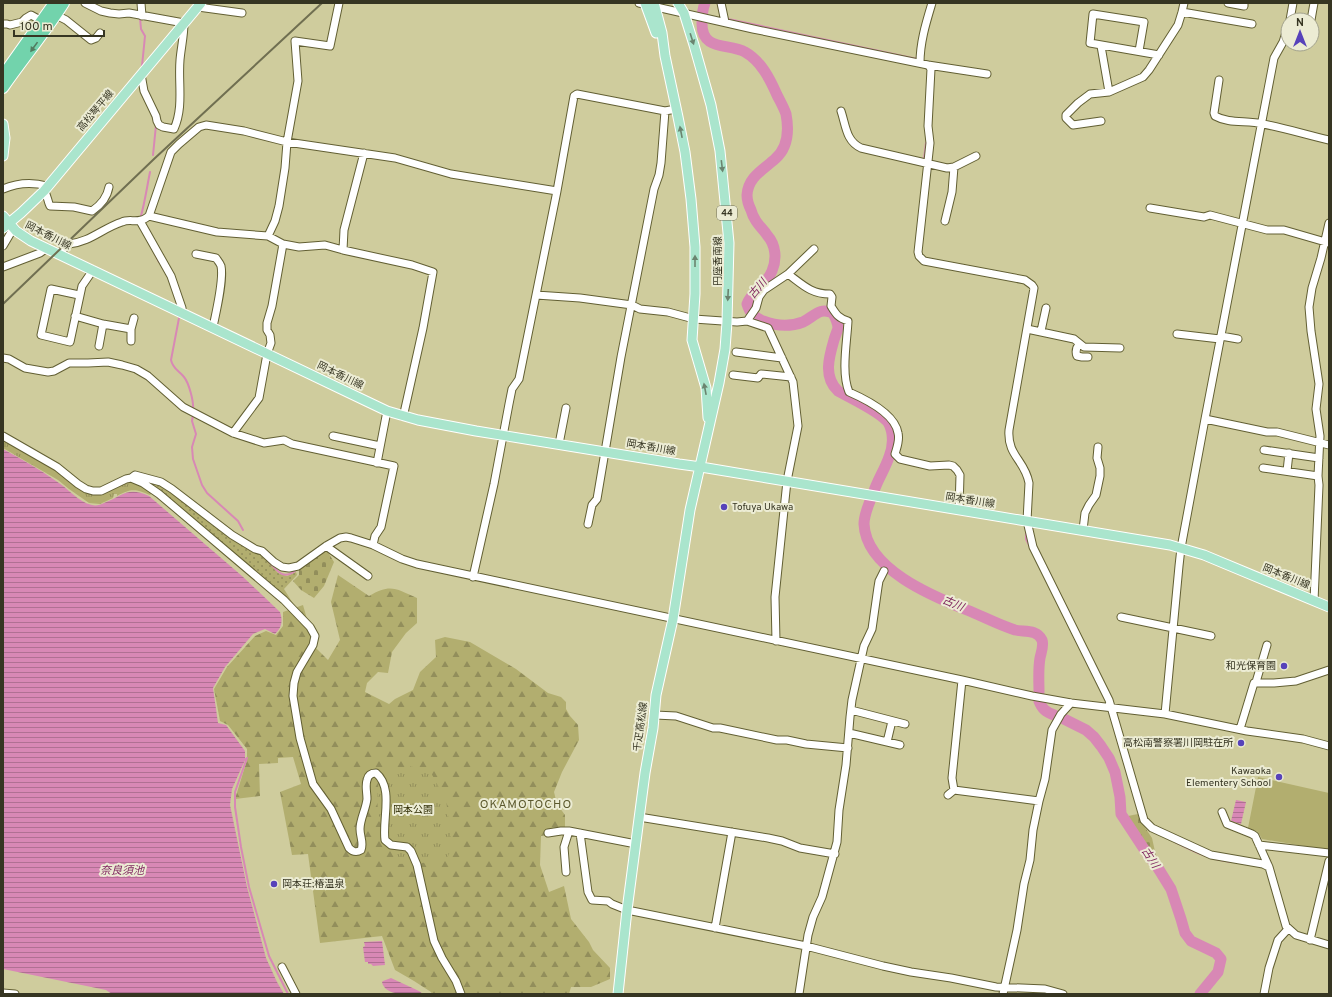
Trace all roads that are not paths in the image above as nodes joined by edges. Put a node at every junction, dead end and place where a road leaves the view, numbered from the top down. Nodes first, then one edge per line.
1 (54, 3) edge
2 (64, 3) edge
3 (85, 3) edge
4 (141, 3) edge
5 (339, 3) edge
6 (678, 3) edge
7 (721, 3) edge
8 (932, 3) edge
9 (1184, 3) edge
10 (1228, 3) edge
11 (1244, 3) edge
12 (648, 4) edge
13 (199, 5) edge
14 (1182, 12) junction
15 (242, 13) dead end
16 (684, 13) junction
17 (56, 15) junction
18 (142, 16) junction
19 (42, 21) junction
20 (725, 22) junction
21 (184, 23) junction
22 (3, 24) edge
23 (1252, 24) dead end
24 (100, 32) dead end
25 (1101, 46) junction
26 (1280, 47) edge
27 (1139, 51) junction
28 (1159, 55) junction
29 (920, 63) junction
30 (928, 65) junction
31 (141, 74) junction
32 (987, 74) dead end
33 (3, 75) edge
34 (1219, 80) dead end
35 (3, 88) edge
36 (1109, 92) junction
37 (676, 109) junction
38 (665, 111) junction
39 (842, 111) dead end
40 (1101, 121) dead end
41 (1261, 123) junction
42 (3, 124) edge
43 (1329, 140) edge
44 (287, 142) junction
45 (364, 153) junction
46 (3, 156) edge
47 (976, 156) dead end
48 (928, 164) junction
49 (954, 167) junction
50 (109, 187) dead end
51 (3, 189) edge
52 (46, 189) junction
53 (557, 191) junction
54 (1150, 208) dead end
55 (3, 216) edge
56 (150, 216) junction
57 (140, 221) junction
58 (946, 221) dead end
59 (1243, 223) junction
60 (1329, 223) edge
61 (8, 227) edge
62 (268, 236) junction
63 (1327, 242) edge
64 (283, 244) junction
65 (3, 246) edge
66 (47, 248) junction
67 (814, 249) dead end
68 (343, 250) junction
69 (59, 254) junction
70 (196, 254) dead end
71 (3, 267) edge
72 (93, 270) junction
73 (788, 274) junction
74 (79, 295) junction
75 (536, 295) junction
76 (632, 306) junction
77 (1046, 308) dead end
78 (182, 312) junction
79 (75, 316) junction
80 (134, 318) dead end
81 (694, 319) junction
82 (748, 319) junction
83 (727, 322) junction
84 (103, 324) junction
85 (213, 327) junction
86 (131, 329) junction
87 (1027, 329) junction
88 (1041, 331) junction
89 (1177, 334) dead end
90 (1220, 338) junction
91 (1238, 339) dead end
92 (131, 341) dead end
93 (1079, 344) junction
94 (99, 346) dead end
95 (1120, 348) dead end
96 (736, 352) dead end
97 (267, 354) junction
98 (1088, 357) dead end
99 (3, 358) edge
100 (782, 358) junction
101 (733, 375) dead end
102 (791, 377) junction
103 (566, 408) dead end
104 (387, 411) junction
105 (402, 416) junction
106 (1205, 419) junction
107 (708, 428) junction
108 (233, 434) junction
109 (504, 435) junction
110 (3, 436) edge
111 (333, 436) dead end
112 (1320, 443) junction
113 (559, 444) junction
114 (1329, 445) edge
115 (380, 446) junction
116 (1098, 447) dead end
117 (1264, 450) dead end
118 (604, 452) junction
119 (1289, 453) junction
120 (1319, 458) junction
121 (377, 463) junction
122 (701, 466) junction
123 (1262, 468) dead end
124 (1287, 471) junction
125 (1318, 476) junction
126 (131, 478) junction
127 (787, 481) junction
128 (959, 510) junction
129 (1027, 521) junction
130 (588, 524) dead end
131 (1083, 530) junction
132 (373, 545) junction
133 (326, 546) junction
134 (1182, 548) junction
135 (884, 571) dead end
136 (368, 576) dead end
137 (474, 577) junction
138 (1314, 601) junction
139 (1329, 607) edge
140 (1121, 617) dead end
141 (673, 619) junction
142 (1173, 628) junction
143 (1211, 636) dead end
144 (776, 641) junction
145 (1267, 645) dead end
146 (861, 659) junction
147 (1329, 670) edge
148 (962, 680) junction
149 (1256, 682) junction
150 (1071, 703) junction
151 (1112, 709) junction
152 (851, 710) junction
153 (1165, 714) junction
154 (655, 715) junction
155 (892, 720) junction
156 (905, 724) dead end
157 (1240, 729) junction
158 (849, 733) junction
159 (887, 742) junction
160 (900, 745) dead end
161 (1329, 746) edge
162 (848, 748) junction
163 (1038, 801) junction
164 (1222, 812) dead end
165 (639, 818) junction
166 (569, 831) junction
167 (732, 832) junction
168 (548, 833) dead end
169 (580, 833) junction
170 (636, 844) junction
171 (1259, 844) junction
172 (1329, 853) edge
173 (835, 854) junction
174 (1329, 861) edge
175 (1269, 867) junction
176 (566, 872) dead end
177 (627, 910) junction
178 (715, 928) junction
179 (1288, 929) junction
180 (1310, 940) junction
181 (1329, 945) edge
182 (806, 946) junction
183 (282, 967) dead end
184 (1004, 991) edge
185 (3, 993) edge
186 (15, 994) edge
187 (296, 994) edge
188 (461, 994) edge
189 (618, 994) edge
190 (799, 994) edge
191 (1063, 994) edge
192 (1264, 994) edge

1 - 19 highway
2 - 17 highway
3 - 18 street
4 - 18 street
5 - 44 street
6 - 16 main road, 円座香南線 / 44
7 - 20 street
8 - 29 street
9 - 14 street
10 - 11 street
12 - 16 street
12 - 37 main road, 円座香南線 / 44
13 - 15 street
13 - 21 main road, 高松琴平線
14 - 23 street
14 - 28 street
16 - 20 street
16 -> 83 main road, 円座香南線 / 44
17 - 19 street
17 - 24 street
17 -> 35 highway
18 - 21 street
19 - 22 street
19 - 33 highway
20 - 29 street
21 - 31 main road, 高松琴平線
21 - 31 street
25 - 27 street
25 - 27 street
25 - 36 street
26 - 41 street
27 - 28 street
28 - 36 street
29 - 30 street
30 - 32 street
30 - 48 street
31 - 52 main road, 高松琴平線
34 - 41 street
36 - 40 street
37 - 38 street
81 -> 37 main road, 円座香南線 / 44
38 - 53 street
38 - 76 street
39 - 48 street
41 - 43 street
41 - 59 street
42 - 46 main road
44 - 45 street
44 - 56 street
44 - 62 street
45 - 53 street
45 - 68 street
47 - 49 street
48 - 49 street
48 - 87 street
49 - 58 street
50 - 52 street
51 - 52 street
52 - 61 main road, 高松琴平線
53 - 75 street
54 - 59 street
55 - 61 main road, 岡本香川線
56 - 57 street
56 - 62 street
57 - 69 street
57 - 78 street
59 - 63 street
59 - 90 street
60 - 63 street
61 - 65 street
61 - 66 main road, 岡本香川線
62 - 64 street
63 - 112 street
64 - 68 street
64 - 97 street
66 - 69 main road, 岡本香川線
66 - 71 street
67 - 73 street
68 - 105 street
69 - 72 main road, 岡本香川線
70 - 85 street
72 - 74 street
72 - 78 main road, 岡本香川線
73 - 82 street
73 - 128 street
74 - 79 street
74 - 79 street
75 - 76 street
75 - 109 street
76 - 81 street
76 - 118 street
77 - 88 street
78 - 85 main road, 岡本香川線
79 - 84 street
80 - 86 street
81 - 83 street
107 -> 81 main road, 円座香南線 / 44
82 - 83 street
82 - 100 street
83 - 107 main road, 円座香南線 / 44
84 - 86 street
84 - 94 street
85 - 97 main road, 岡本香川線
86 - 92 street
87 - 88 street
87 - 129 street
88 - 93 street
89 - 90 street
90 - 91 street
90 - 106 street
93 - 95 street
93 - 98 street
96 - 100 street
97 - 104 main road, 岡本香川線
97 - 108 street
99 - 108 street
100 - 102 street
101 - 102 street
102 - 127 street
103 - 113 street
104 - 105 main road, 岡本香川線
104 - 115 street
105 - 109 main road, 岡本香川線
106 - 112 street
106 - 134 street
107 - 122 main road, 円座香南線 / 44
108 - 121 street
109 - 113 main road, 岡本香川線
109 - 137 street
110 - 126 street
111 - 115 street
112 - 114 street
112 - 120 street
113 - 118 main road, 岡本香川線
115 - 121 street
116 - 131 street
117 - 119 street
118 - 122 main road, 岡本香川線
118 - 130 street
119 - 120 street
119 - 124 street
120 - 125 street
121 - 132 street
122 - 127 main road, 岡本香川線
122 - 141 main road, 千疋高松線
123 - 124 street
124 - 125 street
125 - 138 street
126 - 133 street
126 - 188 street
127 - 128 main road, 岡本香川線
127 - 144 street
128 - 129 main road, 岡本香川線
129 - 131 main road, 岡本香川線
129 - 151 street
131 - 134 main road, 岡本香川線
132 - 133 street
132 - 137 street
133 - 136 street
134 - 138 main road, 岡本香川線
134 - 142 street
135 - 146 street
137 - 141 street
138 - 139 main road, 岡本香川線
140 - 142 street
141 - 144 street
141 - 154 main road, 千疋高松線
142 - 143 street
142 - 153 street
144 - 146 street
145 - 149 street
146 - 148 street
146 - 152 street
147 - 149 street
148 - 150 street
148 - 163 street
149 - 157 street
150 - 151 street
150 - 163 street
151 - 153 street
151 - 175 street
152 - 155 street
152 - 158 street
153 - 157 street
154 - 162 street
154 - 165 main road, 千疋高松線
155 - 156 street
155 - 159 street
157 - 161 street
158 - 159 street
158 - 162 street
159 - 160 street
162 - 173 street
163 - 184 street
164 - 171 street
165 - 167 street
165 - 170 main road, 千疋高松線
166 - 168 street
166 - 169 street
166 - 176 street
167 - 173 street
167 - 178 street
169 - 170 street
169 - 177 street
170 - 177 main road, 千疋高松線
171 - 172 street
171 - 175 street
173 - 182 street
174 - 180 street
175 - 179 street
177 - 178 street
177 - 189 main road, 千疋高松線
178 - 182 street
179 - 180 street
179 - 192 street
180 - 181 street
182 - 184 street
182 - 190 street
183 - 187 street
184 - 191 street
185 - 186 street

